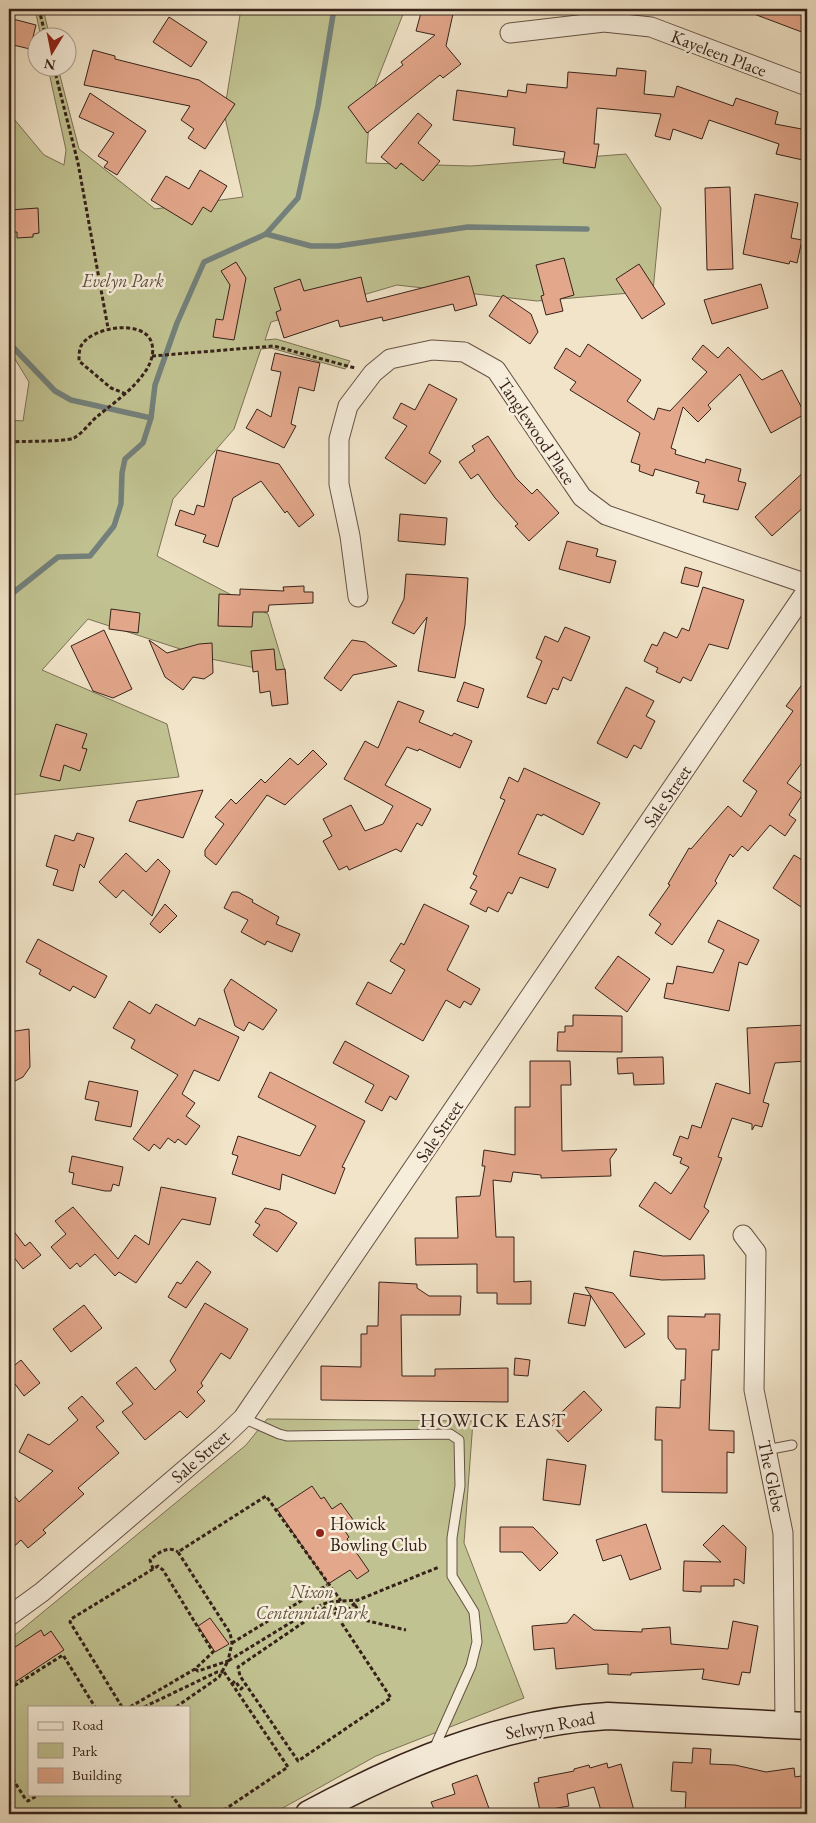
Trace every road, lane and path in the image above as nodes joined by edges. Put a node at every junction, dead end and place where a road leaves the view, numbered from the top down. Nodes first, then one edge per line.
1 (39, 9) edge
2 (44, 28) edge
3 (510, 33) dead end
4 (57, 78) edge
5 (807, 86) edge
6 (108, 328) junction
7 (152, 356) junction
8 (373, 373) junction
9 (126, 394) junction
10 (9, 442) edge
11 (807, 584) edge
12 (807, 590) edge
13 (358, 597) dead end
14 (743, 1235) dead end
15 (243, 1418) junction
16 (792, 1444) dead end
17 (766, 1450) junction
18 (178, 1552) junction
19 (440, 1567) dead end
20 (153, 1569) junction
21 (327, 1585) junction
22 (358, 1600) junction
23 (341, 1601) junction
24 (354, 1605) junction
25 (331, 1607) junction
26 (9, 1615) edge
27 (406, 1630) dead end
28 (232, 1643) junction
29 (228, 1661) junction
30 (195, 1669) junction
31 (224, 1672) junction
32 (232, 1684) junction
33 (246, 1684) junction
34 (9, 1689) edge
35 (94, 1706) edge
36 (121, 1706) edge
37 (132, 1706) edge
38 (146, 1706) edge
39 (177, 1706) edge
40 (796, 1724) edge
41 (431, 1755) junction
42 (9, 1773) edge
43 (37, 1796) edge
44 (172, 1796) edge
45 (185, 1814) edge
46 (218, 1814) edge
47 (309, 1814) edge

1 - 2 path
3 - 5 street, Kayeleen Place
4 - 6 path
6 - 7 path
6 - 9 path
7 - 8 path
7 - 9 path
8 - 11 street, Tanglewood Place
8 - 13 street, Tanglewood Place
9 - 10 path
12 - 15 street, Sale Street
14 - 17 street, The Glebe
15 - 26 street, Sale Street
15 - 41 lane
16 - 17 lane
17 - 40 street, The Glebe
18 - 20 path
18 - 21 path
18 - 28 path
19 - 22 path
20 - 30 path
20 - 36 path
21 - 23 path
21 - 28 path
22 - 23 path
22 - 24 path
23 - 29 path
24 - 25 path
24 - 27 path
25 - 33 path
25 - 33 path
28 - 29 path
29 - 30 path
29 - 31 path
30 - 37 path
31 - 32 path
31 - 38 path
31 - 39 path
32 - 33 path
32 - 46 path
34 - 35 path
40 - 41 street, Selwyn Road
41 - 47 street, Selwyn Road
42 - 43 path
44 - 45 path

